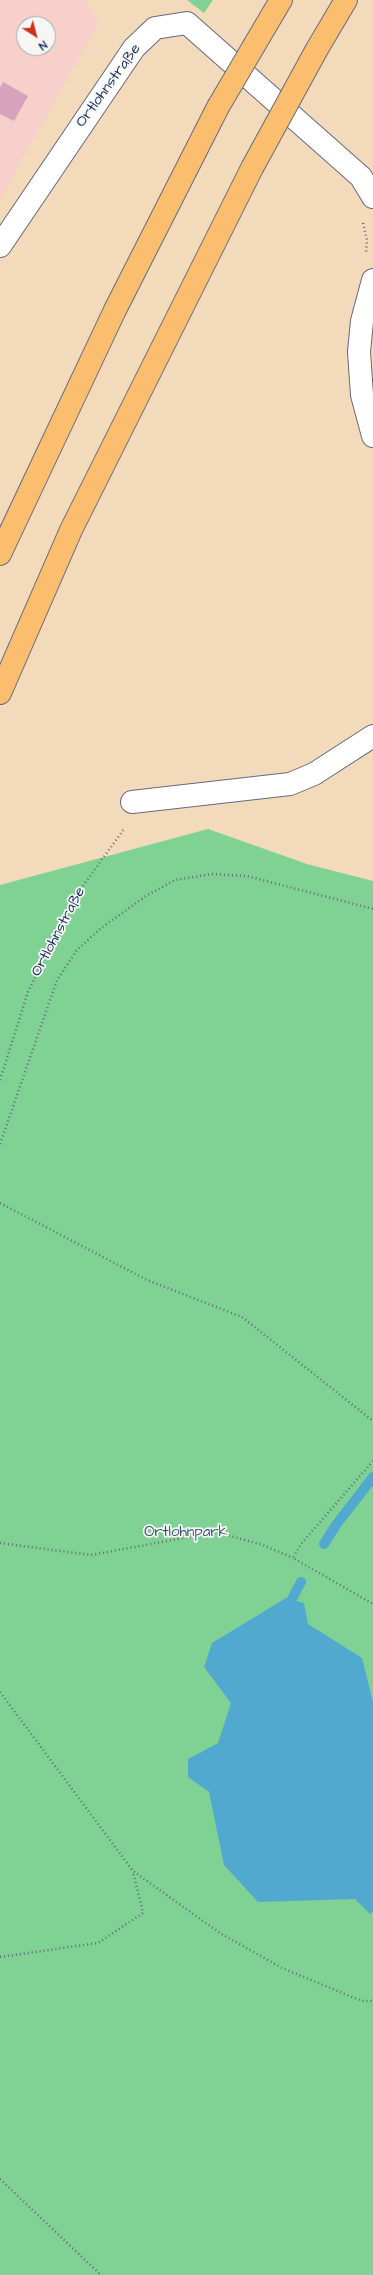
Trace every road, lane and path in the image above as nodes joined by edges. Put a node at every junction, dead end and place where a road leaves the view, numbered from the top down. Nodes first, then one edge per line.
1 (281, 0) edge
2 (346, 0) edge
3 (373, 197) edge
4 (0, 246) edge
5 (373, 280) edge
6 (373, 436) edge
7 (0, 554) edge
8 (0, 693) edge
9 (373, 736) edge
10 (141, 801) joint
11 (373, 909) edge
12 (0, 1080) edge
13 (0, 1144) edge
14 (0, 1203) edge
15 (373, 1421) edge
16 (373, 1461) edge
17 (0, 1543) edge
18 (294, 1558) junction
19 (373, 1604) edge
20 (0, 1692) edge
21 (133, 1871) junction
22 (0, 1957) edge
23 (373, 2001) edge
24 (0, 2180) edge
25 (101, 2275) edge

1 - 7 highway, bridge
2 - 8 highway, bridge
3 - 4 street, Ortlohnstraße
5 - 6 street
9 - 10 street
10 - 12 path, Ortlohnstraße
11 - 13 path
14 - 15 path
16 - 18 path
17 - 18 path
18 - 19 path
20 - 21 path
21 - 22 path
21 - 23 path
24 - 25 path

